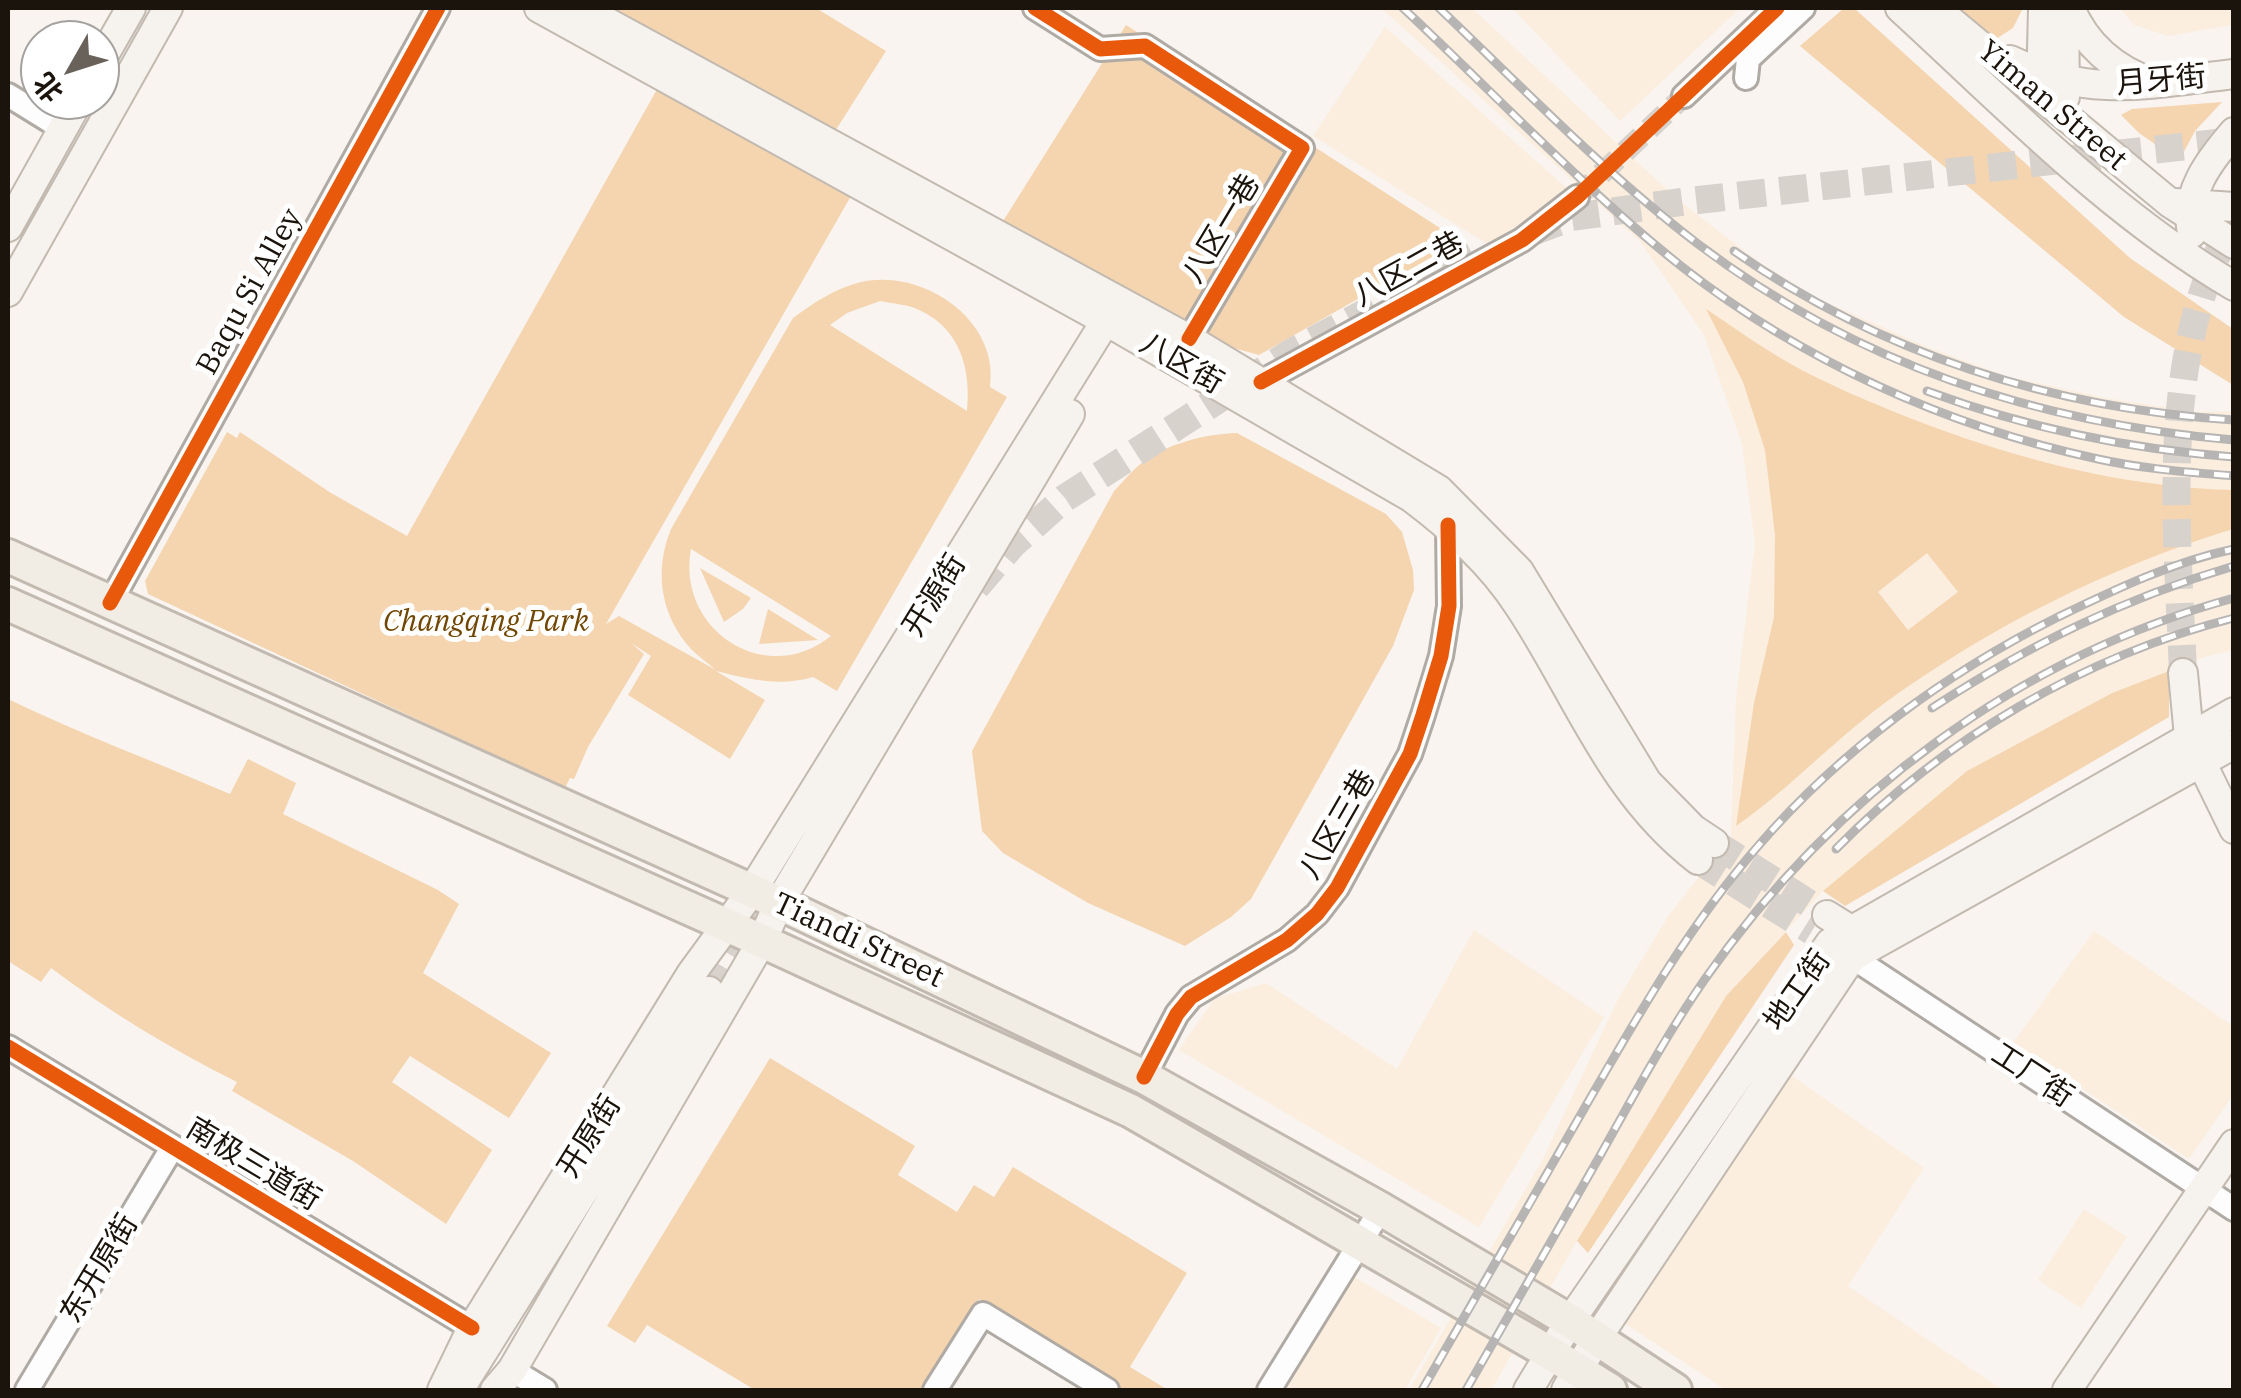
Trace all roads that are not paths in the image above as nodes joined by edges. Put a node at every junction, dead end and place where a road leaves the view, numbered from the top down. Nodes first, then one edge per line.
1 (168, 8) edge
2 (438, 8) edge
3 (540, 8) edge
4 (582, 8) edge
5 (1035, 8) edge
6 (1777, 8) edge
7 (1803, 8) edge
8 (1900, 8) edge
9 (1934, 8) edge
10 (2043, 8) edge
11 (2067, 8) edge
12 (2234, 74) edge
13 (1746, 78) dead end
14 (2154, 84) junction
15 (2049, 85) junction
16 (8, 95) edge
17 (1684, 96) tunnel mouth
18 (2066, 118) junction
19 (68, 120) edge
20 (63, 129) junction
21 (2234, 132) edge
22 (2045, 141) junction
23 (2070, 164) junction
24 (1577, 196) tunnel mouth
25 (2109, 198) junction
26 (2184, 208) junction
27 (2234, 208) edge
28 (8, 227) edge
29 (2234, 244) edge
30 (2228, 282) edge
31 (8, 292) edge
32 (1120, 315) junction
33 (1189, 339) junction
34 (1260, 382) junction
35 (1448, 525) junction
36 (8, 556) edge
37 (110, 603) junction
38 (8, 604) edge
39 (2183, 672) tunnel mouth
40 (2234, 712) edge
41 (2234, 744) edge
42 (2194, 748) junction
43 (2234, 830) edge
44 (765, 898) junction
45 (726, 927) junction
46 (1834, 935) junction
47 (762, 941) junction
48 (709, 991) tunnel mouth
49 (8, 1047) edge
50 (1144, 1076) junction
51 (2234, 1144) edge
52 (172, 1148) junction
53 (2205, 1190) junction
54 (2234, 1209) edge
55 (1381, 1210) junction
56 (1359, 1243) junction
57 (472, 1328) junction
58 (1583, 1330) junction
59 (1565, 1371) edge
60 (503, 1380) edge
61 (27, 1390) edge
62 (442, 1390) edge
63 (458, 1390) edge
64 (545, 1390) edge
65 (935, 1390) edge
66 (1108, 1390) edge
67 (1270, 1390) edge
68 (1528, 1390) edge
69 (1610, 1390) edge
70 (1675, 1390) edge
71 (2067, 1390) edge

1 - 31 main road
2 - 37 street, Baqu Si Alley
3 - 32 main road, 八区街
4 - 32 main road, 八区街
5 - 33 street, 八区一巷
6 - 17 street
7 - 13 street
8 - 22 main road, Yiman Street
9 - 15 main road, Yiman Street
10 - 15 main road
11 - 14 main road
11 - 15 main road
12 - 14 main road, 月牙街
14 - 15 main road, 月牙街
15 - 18 main road, Yiman Street
15 - 22 main road
16 - 20 street
18 - 23 main road
18 - 26 main road, Yiman Street
19 - 20 main road
20 - 28 main road
21 - 26 main road
22 - 23 main road, Yiman Street
23 - 25 main road, Yiman Street
24 - 34 street, 八区二巷
25 - 26 main road
25 - 30 main road, Yiman Street
26 - 27 main road
26 - 29 main road, Yiman Street
26 - 30 main road
32 - 33 main road, 八区街
32 - 35 main road, 八区街
32 - 44 main road, 开源街
33 - 34 main road, 八区街
34 - 35 main road, 八区街
35 - 50 street, 八区三巷
36 - 37 highway, Tiandi Street
37 - 44 highway, Tiandi Street
38 - 45 highway, Tiandi Street
39 - 42 main road
40 - 42 main road, 地工街
41 - 42 main road, 地工街
42 - 43 main road
42 - 46 main road, 地工街
44 - 45 main road, 开原街
44 - 47 main road, 开原街
44 - 50 highway, Tiandi Street
45 - 47 highway, Tiandi Street
45 - 57 main road, 开原街
46 - 53 street, 工厂街
46 - 58 main road, 地工街
47 - 56 highway, Tiandi Street
47 - 60 main road, 开原街
48 - 63 main road, 开原街
49 - 52 street, 南极三道街
50 - 55 highway, Tiandi Street
51 - 53 main road
52 - 57 street, 南极三道街
52 - 61 street, 东开原街
53 - 54 street, 工厂街
53 - 71 main road
55 - 56 street
55 - 58 highway, Tiandi Street
56 - 59 highway, Tiandi Street
56 - 67 street
57 - 62 main road, 开原街
58 - 59 main road, 地工街
58 - 70 highway, Tiandi Street
59 - 68 main road, 地工街
59 - 69 highway, Tiandi Street
60 - 64 street
65 - 66 street

